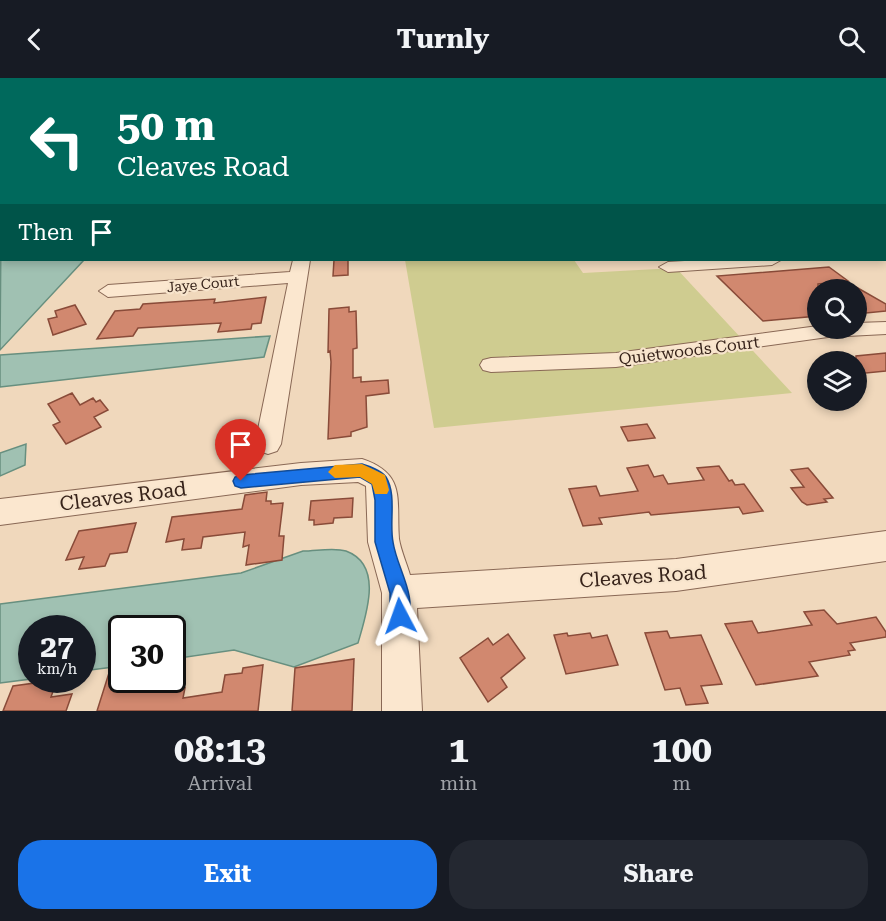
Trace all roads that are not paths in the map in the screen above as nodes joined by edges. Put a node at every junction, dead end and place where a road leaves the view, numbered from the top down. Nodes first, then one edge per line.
1 (757, 261) edge
2 (668, 267) dead end
3 (299, 268) edge
4 (108, 291) dead end
5 (886, 328) edge
6 (491, 365) dead end
7 (268, 444) dead end
8 (0, 512) edge
9 (886, 546) edge
10 (399, 593) junction
11 (402, 711) edge

1 - 2 street
3 - 4 street, Jaye Court
3 - 7 street
5 - 6 street, Quietwoods Court
8 - 10 street, Cleaves Road
9 - 10 street, Cleaves Road
10 - 11 street, Cleaves Road

